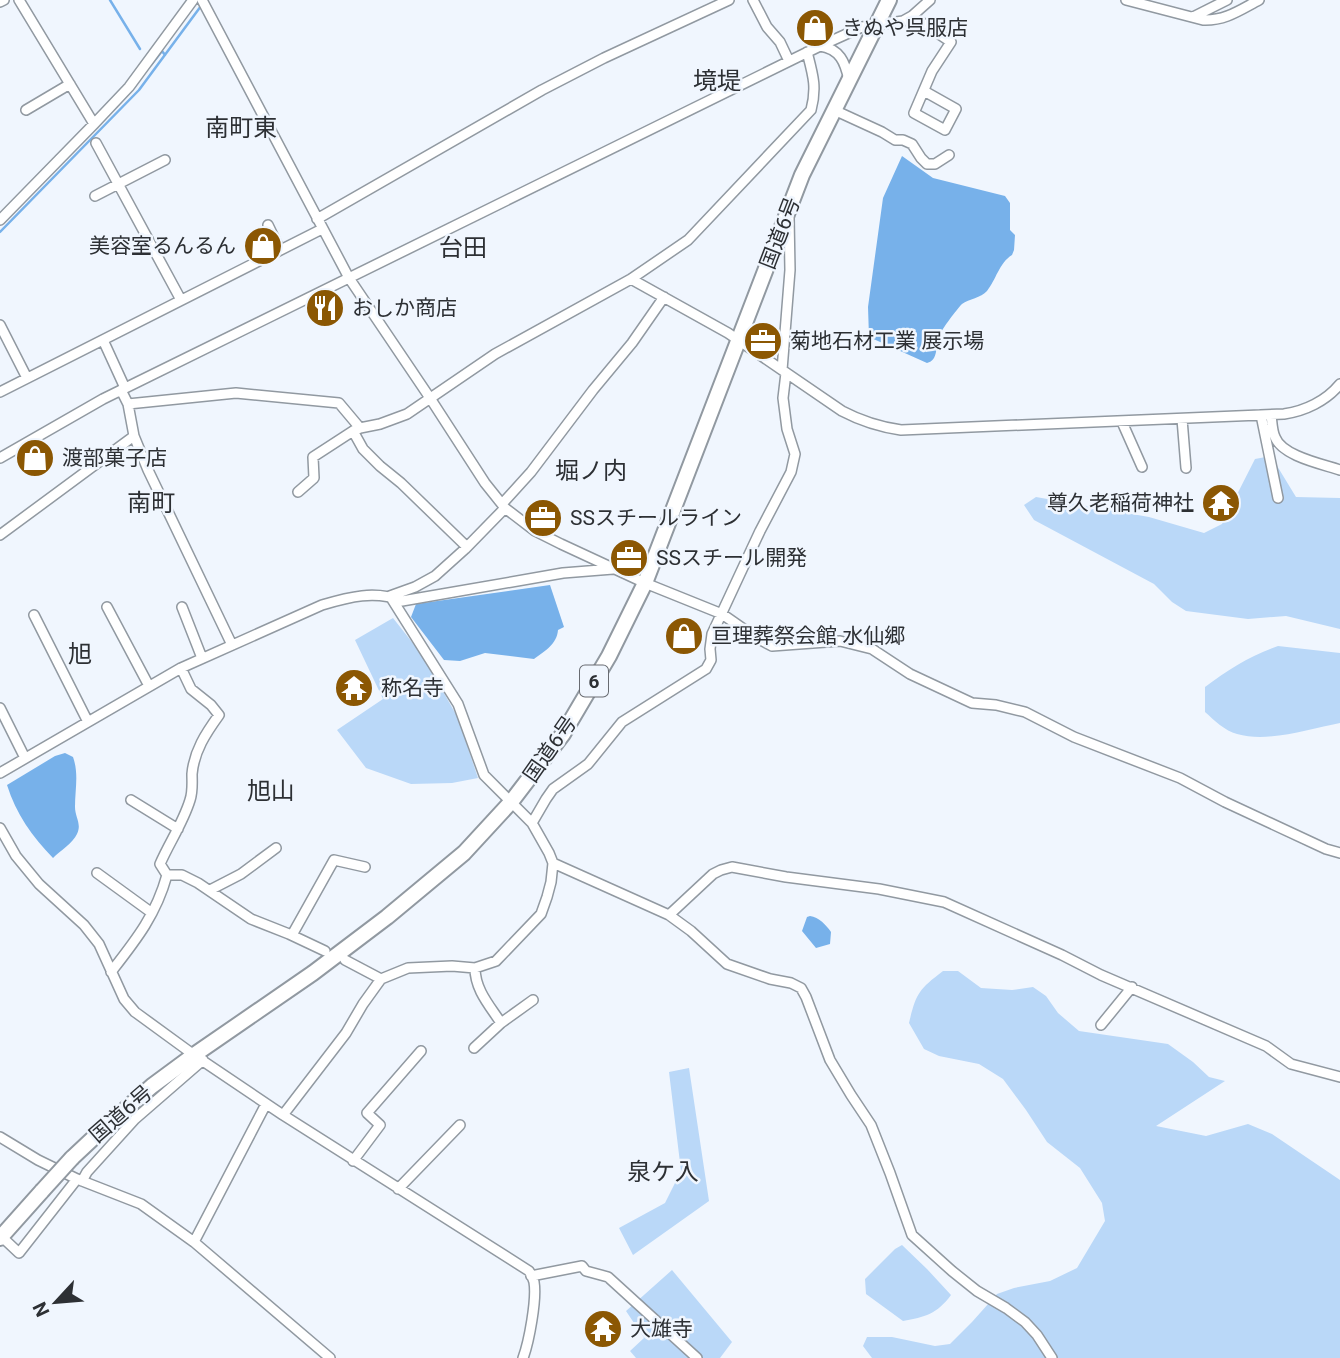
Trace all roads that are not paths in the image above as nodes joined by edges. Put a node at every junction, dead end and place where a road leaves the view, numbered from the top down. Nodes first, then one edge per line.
1 (19, 0) edge
2 (193, 0) edge
3 (202, 0) edge
4 (729, 0) edge
5 (753, 0) edge
6 (889, 0) edge
7 (930, 0) edge
8 (1126, 0) edge
9 (1227, 0) edge
10 (1259, 0) edge
11 (912, 16) junction
12 (1193, 17) junction
13 (876, 25) junction
14 (820, 46) junction
15 (807, 52) junction
16 (789, 61) junction
17 (849, 80) junction
18 (70, 84) junction
19 (924, 91) junction
20 (26, 110) dead end
21 (834, 110) junction
22 (94, 124) junction
23 (96, 143) dead end
24 (948, 155) dead end
25 (165, 160) dead end
26 (118, 185) junction
27 (95, 196) dead end
28 (789, 209) junction
29 (317, 219) junction
30 (0, 220) edge
31 (268, 225) dead end
32 (322, 229) junction
33 (280, 250) junction
34 (349, 278) junction
35 (631, 279) junction
36 (664, 297) junction
37 (181, 300) junction
38 (0, 326) edge
39 (103, 340) junction
40 (739, 340) junction
41 (784, 372) junction
42 (27, 378) junction
43 (1340, 384) edge
44 (123, 389) junction
45 (0, 392) edge
46 (430, 398) junction
47 (128, 404) junction
48 (1266, 415) junction
49 (1182, 419) junction
50 (1122, 422) junction
51 (356, 429) junction
52 (134, 436) junction
53 (0, 458) edge
54 (1142, 467) dead end
55 (1186, 468) dead end
56 (1340, 470) edge
57 (298, 492) dead end
58 (1278, 498) dead end
59 (503, 506) junction
60 (0, 535) edge
61 (467, 547) junction
62 (615, 568) junction
63 (645, 583) junction
64 (390, 596) junction
65 (107, 607) dead end
66 (182, 607) dead end
67 (722, 614) junction
68 (34, 615) dead end
69 (232, 645) junction
70 (202, 658) junction
71 (181, 668) junction
72 (149, 686) junction
73 (0, 708) edge
74 (88, 722) junction
75 (25, 758) junction
76 (0, 773) edge
77 (131, 800) dead end
78 (511, 802) junction
79 (533, 824) junction
80 (0, 828) edge
81 (178, 829) junction
82 (276, 848) dead end
83 (1340, 853) edge
84 (553, 863) junction
85 (365, 867) dead end
86 (97, 873) dead end
87 (167, 875) junction
88 (210, 890) junction
89 (152, 913) junction
90 (669, 915) junction
91 (292, 935) junction
92 (325, 951) dead end
93 (345, 960) dead end
94 (475, 968) junction
95 (110, 972) junction
96 (381, 979) junction
97 (1132, 987) junction
98 (533, 1000) dead end
99 (501, 1023) junction
100 (1101, 1025) dead end
101 (474, 1048) dead end
102 (421, 1051) dead end
103 (198, 1058) junction
104 (1340, 1077) edge
105 (266, 1104) junction
106 (283, 1115) junction
107 (460, 1125) dead end
108 (0, 1137) edge
109 (353, 1161) junction
110 (80, 1180) junction
111 (398, 1189) junction
112 (1, 1238) edge
113 (194, 1242) junction
114 (531, 1276) junction
115 (330, 1358) edge
116 (523, 1358) edge
117 (697, 1358) edge
118 (1052, 1358) edge

1 - 18 street
2 - 22 street
3 - 29 street
4 - 29 street
5 - 16 street
6 - 13 highway, 国道6号 / 6
7 - 11 street
8 - 12 street
9 - 12 street
10 - 12 street
11 - 13 street
11 - 19 street
13 - 14 street
13 - 17 highway, 国道6号 / 6
14 - 15 street
14 - 17 street
15 - 16 street
15 - 35 street
16 - 34 street
17 - 21 highway, 国道6号 / 6
18 - 20 street
18 - 22 street
19 - 19 street
21 - 24 street
21 - 28 highway, 国道6号 / 6
22 - 30 street
23 - 26 street
25 - 26 street
26 - 27 street
26 - 37 street
28 - 40 highway, 国道6号 / 6
28 - 41 street
29 - 32 street
31 - 33 street
32 - 33 street
32 - 34 street
33 - 37 street
34 - 44 street
34 - 46 street
35 - 36 street
35 - 46 street
36 - 40 street
36 - 59 street
37 - 39 street
38 - 42 street
39 - 42 street
39 - 44 street
40 - 41 street
40 - 63 highway, 国道6号 / 6
41 - 50 street
41 - 67 street
42 - 45 street
43 - 48 street
44 - 47 street
44 - 53 street
46 - 51 street
46 - 59 street
47 - 51 street
47 - 52 street
48 - 49 street
48 - 56 street
48 - 58 street
49 - 50 street
49 - 55 street
50 - 54 street
51 - 57 street
51 - 61 street
52 - 60 street
52 - 69 street
59 - 61 street
59 - 62 street
61 - 64 street
62 - 63 street
62 - 64 street
63 - 67 street
63 - 78 highway, 国道6号 / 6
64 - 69 street
64 - 78 street
65 - 72 street
66 - 70 street
67 - 79 street
67 - 83 street
68 - 74 street
69 - 70 street
70 - 71 street
71 - 72 street
71 - 81 street
72 - 74 street
73 - 75 street
74 - 75 street
75 - 76 street
77 - 81 street
78 - 79 street
78 - 103 highway, 国道6号 / 6
79 - 84 street
80 - 95 street
81 - 87 street
82 - 88 street
84 - 90 street
84 - 94 street
85 - 91 street
86 - 89 street
87 - 88 street
87 - 89 street
88 - 91 street
89 - 95 street
90 - 97 street
90 - 118 street
91 - 92 street
93 - 96 street
94 - 96 street
94 - 99 street
95 - 103 street
96 - 106 street
97 - 100 street
97 - 104 street
98 - 99 street
99 - 101 street
102 - 109 street
103 - 105 street
103 - 110 street
103 - 112 highway, 国道6号 / 6, bridge
105 - 106 street
105 - 113 street
106 - 109 street
107 - 111 street
108 - 110 street
109 - 111 street
110 - 112 street
110 - 113 street
111 - 114 street
113 - 115 street
114 - 116 street
114 - 117 street

